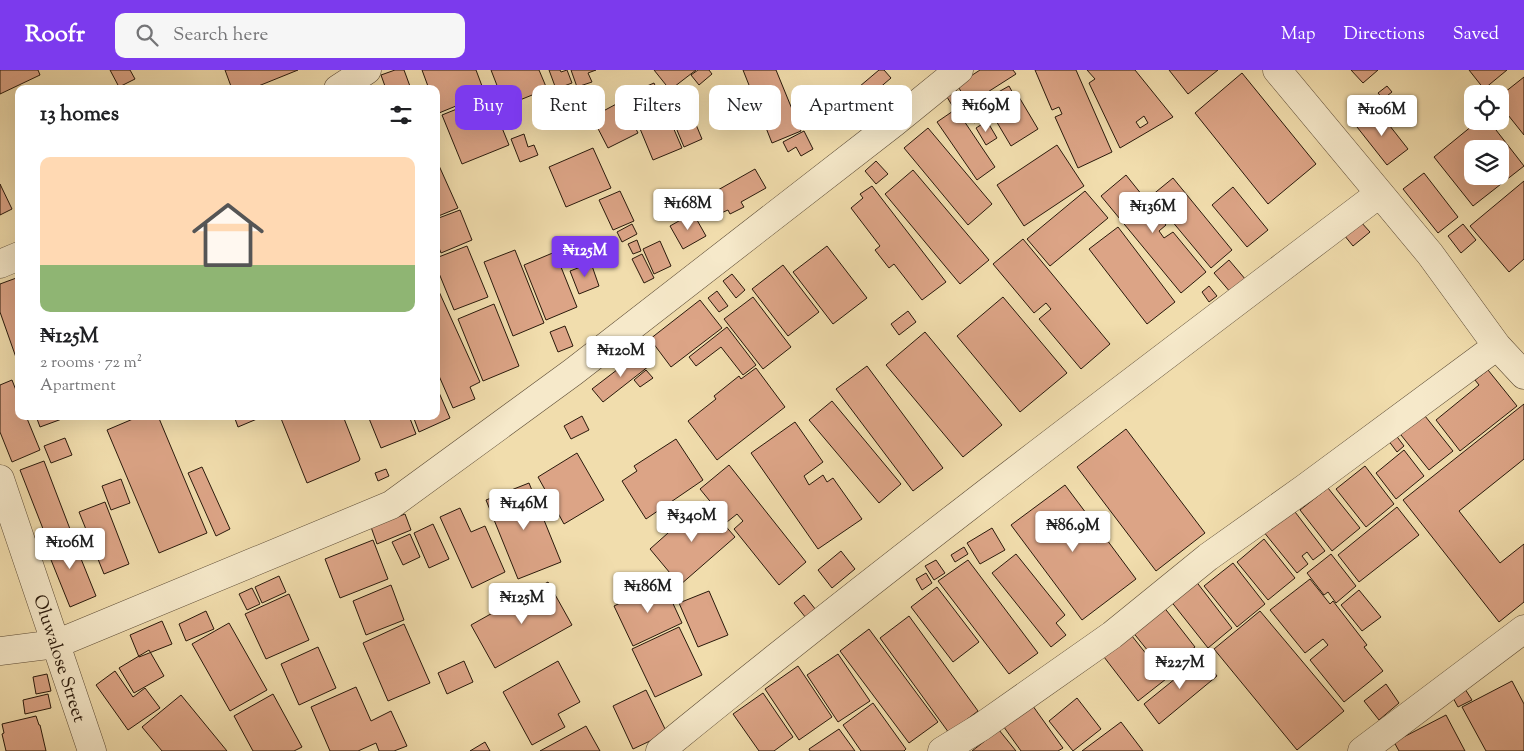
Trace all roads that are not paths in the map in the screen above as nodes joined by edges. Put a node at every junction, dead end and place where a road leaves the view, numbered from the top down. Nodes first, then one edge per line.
1 (367, 70) edge
2 (958, 70) edge
3 (1277, 70) edge
4 (344, 85) edge
5 (1379, 194) junction
6 (15, 258) edge
7 (0, 264) edge
8 (1498, 346) junction
9 (1524, 375) edge
10 (0, 480) edge
11 (1524, 630) edge
12 (56, 644) junction
13 (0, 651) edge
14 (92, 751) edge
15 (660, 751) edge
16 (942, 751) edge
17 (1362, 751) edge

1 - 4 street
2 - 12 street
3 - 5 street
5 - 8 street
5 - 15 street
6 - 7 street
8 - 9 street
8 - 16 street
10 - 12 street, Oluwalose Street
11 - 17 street
12 - 13 street
12 - 14 street, Oluwalose Street

